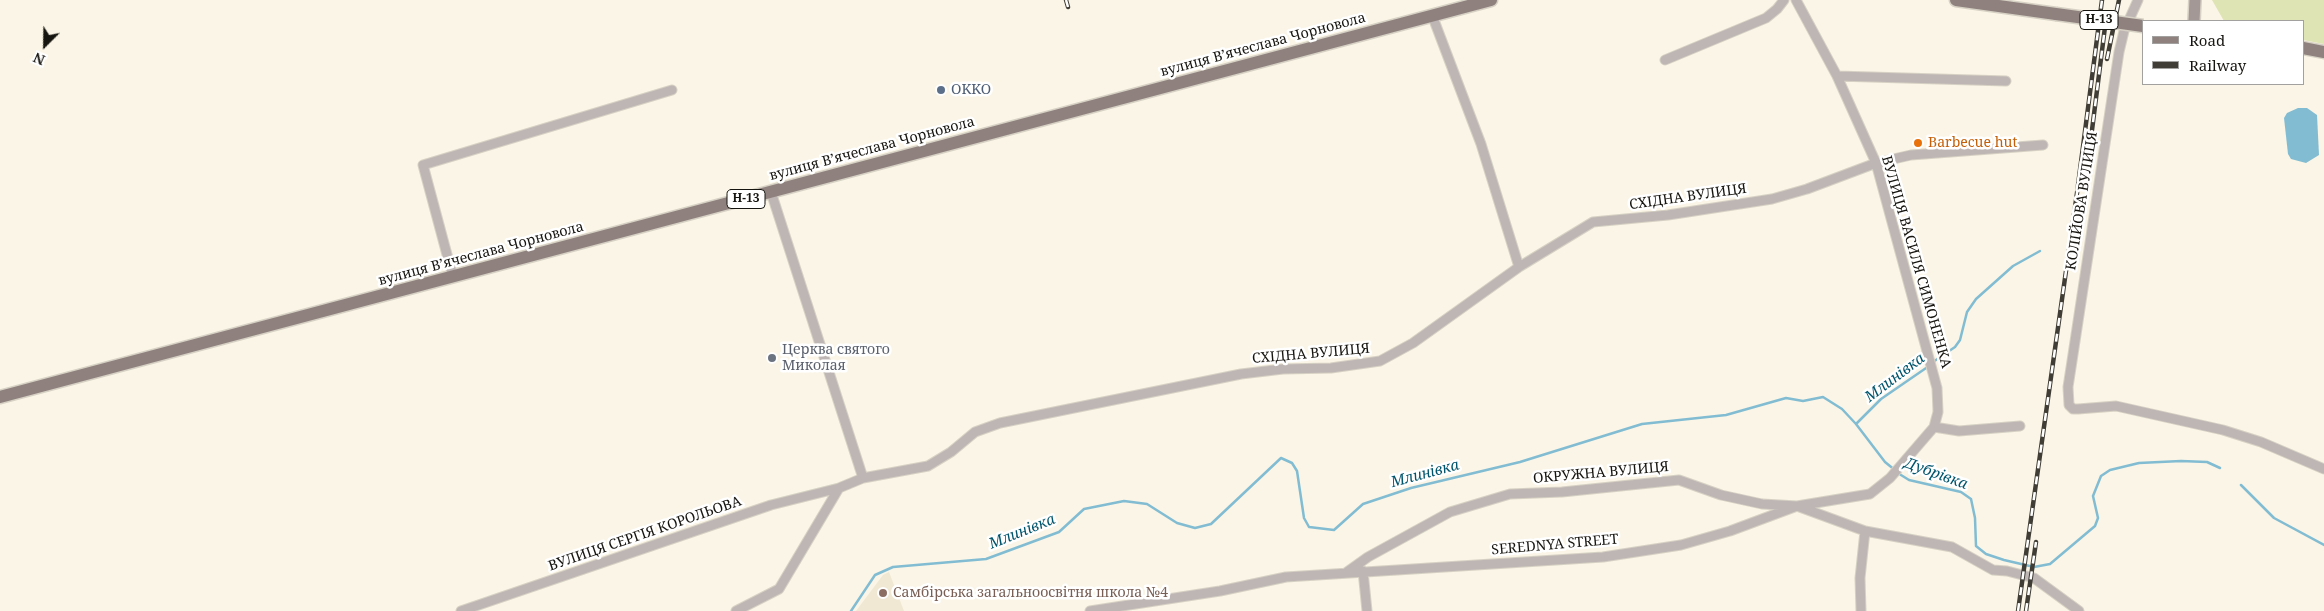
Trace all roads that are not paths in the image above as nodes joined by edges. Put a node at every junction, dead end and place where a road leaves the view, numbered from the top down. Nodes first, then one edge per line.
1 (1491, 0) edge
2 (1784, 0) edge
3 (1796, 0) edge
4 (1956, 0) edge
5 (2138, 0) edge
6 (2195, 0) edge
7 (1432, 16) junction
8 (2194, 20) edge
9 (2142, 26) edge
10 (2304, 48) edge
11 (2324, 52) edge
12 (1665, 60) dead end
13 (1838, 76) junction
14 (2006, 81) dead end
15 (672, 90) dead end
16 (2042, 145) dead end
17 (1876, 163) junction
18 (771, 192) junction
19 (1519, 267) junction
20 (453, 276) junction
21 (0, 396) edge
22 (2020, 426) dead end
23 (1934, 428) junction
24 (2324, 470) edge
25 (863, 478) junction
26 (839, 488) junction
27 (1797, 506) junction
28 (1865, 531) junction
29 (1363, 571) junction
30 (1347, 572) junction
31 (461, 611) edge
32 (736, 611) edge
33 (1090, 611) edge
34 (1367, 611) edge
35 (1861, 611) edge
36 (2079, 611) edge

1 - 7 main road, вулиця Вʼячеслава Чорновола / Н-13
2 - 12 street
3 - 13 street, ВУЛИЦЯ ВАСИЛЯ СИМОНЕНКА
4 - 9 main road, Н-13, bridge
5 - 24 street, КОЛІЙОВА ВУЛИЦЯ
6 - 8 main road
7 - 18 main road, вулиця Вʼячеслава Чорновола / Н-13
7 - 19 street
10 - 11 main road
13 - 14 street
13 - 17 street, ВУЛИЦЯ ВАСИЛЯ СИМОНЕНКА
15 - 20 street
16 - 17 street, СХІДНА ВУЛИЦЯ
17 - 19 street, СХІДНА ВУЛИЦЯ
17 - 23 street, ВУЛИЦЯ ВАСИЛЯ СИМОНЕНКА
18 - 20 main road, вулиця Вʼячеслава Чорновола / Н-13
18 - 25 street
19 - 25 street, СХІДНА ВУЛИЦЯ
20 - 21 main road, вулиця Вʼячеслава Чорновола / Н-13
22 - 23 street
23 - 27 street, ОКРУЖНА ВУЛИЦЯ
25 - 26 street, СХІДНА ВУЛИЦЯ
26 - 31 street, ВУЛИЦЯ СЕРГІЯ КОРОЛЬОВА
26 - 32 street
27 - 28 street
27 - 29 street, SEREDNYA STREET
27 - 30 street, ОКРУЖНА ВУЛИЦЯ
28 - 35 street
28 - 36 street
29 - 30 street, SEREDNYA STREET
29 - 34 street
30 - 33 street, SEREDNYA STREET

